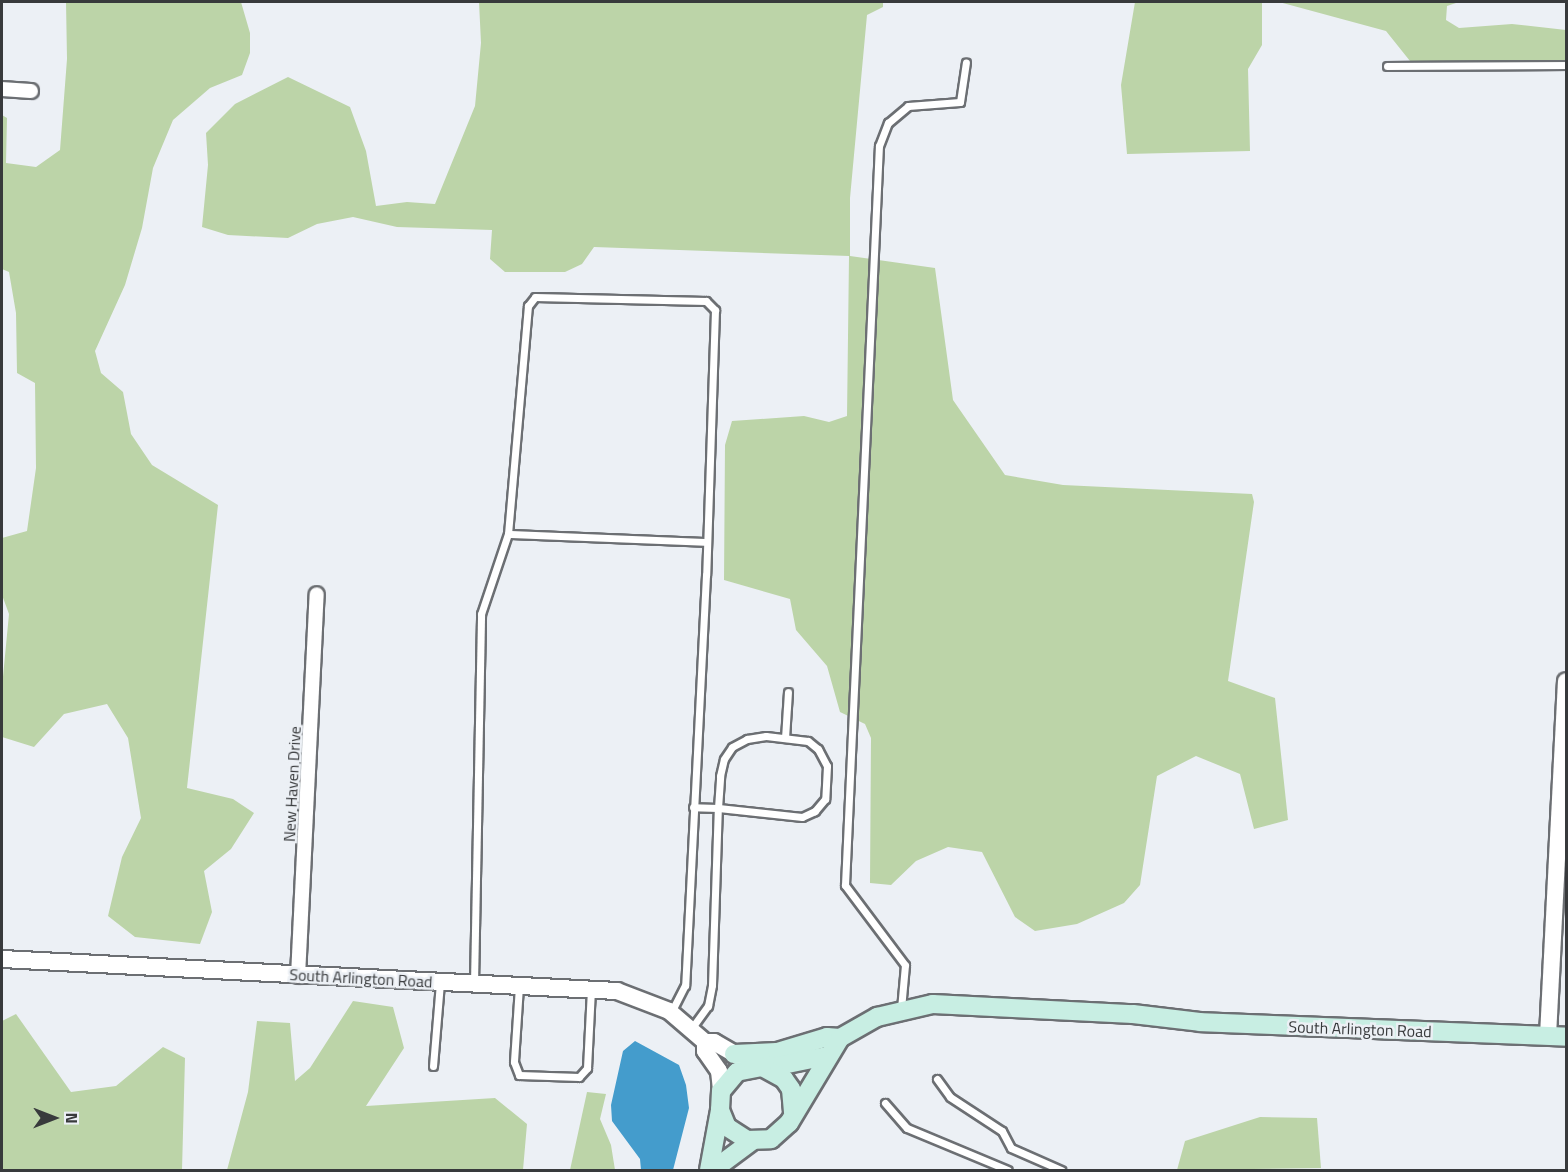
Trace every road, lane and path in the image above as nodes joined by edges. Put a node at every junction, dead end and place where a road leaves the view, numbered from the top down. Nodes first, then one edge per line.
1 (966, 62) dead end
2 (1566, 65) edge
3 (1387, 66) dead end
4 (2, 89) edge
5 (31, 91) dead end
6 (508, 534) junction
7 (707, 542) junction
8 (317, 594) dead end
9 (1566, 681) edge
10 (788, 692) dead end
11 (785, 738) junction
12 (693, 807) junction
13 (718, 808) junction
14 (1562, 849) edge
15 (2, 959) edge
16 (298, 976) junction
17 (440, 982) junction
18 (474, 985) junction
19 (519, 986) junction
20 (591, 989) junction
21 (901, 1009) junction
22 (671, 1013) junction
23 (691, 1029) junction
24 (1548, 1036) junction
25 (1566, 1037) edge
26 (840, 1038) junction
27 (705, 1042) junction
28 (734, 1054) junction
29 (827, 1056) junction
30 (433, 1066) dead end
31 (765, 1068) junction
32 (937, 1079) dead end
33 (722, 1091) junction
34 (885, 1104) dead end
35 (720, 1110) junction
36 (793, 1112) junction
37 (752, 1141) junction
38 (711, 1170) edge
39 (1008, 1170) edge
40 (1061, 1170) edge

1 - 21 lane
2 - 3 lane
4 - 5 street
6 - 7 lane
6 - 7 lane
6 - 18 lane
7 - 12 lane
8 - 16 street, New Haven Drive
9 - 14 street
10 - 11 lane
11 - 13 lane
11 - 13 lane
12 - 13 lane
12 - 22 lane
13 - 23 lane
14 - 24 street
15 - 16 street, South Arlington Road
16 - 17 street, South Arlington Road
17 - 18 street, South Arlington Road
17 - 30 lane
18 - 19 street, South Arlington Road
19 - 20 street, South Arlington Road
19 - 20 lane
20 - 22 street, South Arlington Road
21 - 24 main road, South Arlington Road
21 - 26 main road, South Arlington Road
22 - 23 street, South Arlington Road
23 - 27 street, South Arlington Road
24 - 25 main road, South Arlington Road
26 - 28 main road
26 - 29 main road
27 - 28 street, South Arlington Road
27 - 33 street, South Arlington Road
28 - 31 street, South Arlington Road
29 - 31 main road
29 - 36 main road
31 - 33 main road
31 - 36 main road
32 - 40 lane
33 - 35 main road
34 - 39 lane
35 - 37 main road
35 - 38 main road
36 - 37 main road
37 - 38 main road

